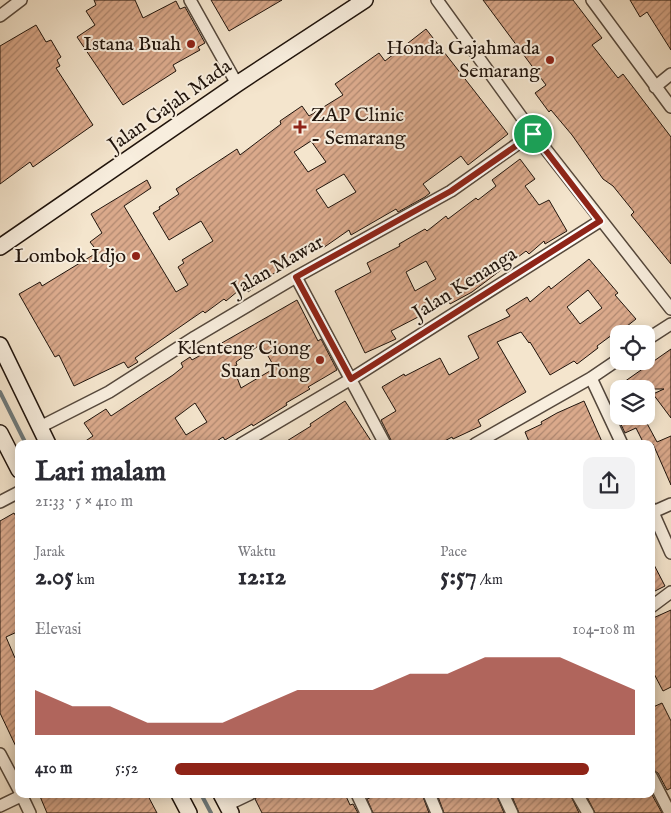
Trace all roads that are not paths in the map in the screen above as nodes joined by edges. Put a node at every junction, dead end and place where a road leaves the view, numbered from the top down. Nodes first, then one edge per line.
1 (21, 0) edge
2 (190, 0) edge
3 (365, 0) edge
4 (437, 0) edge
5 (592, 0) edge
6 (0, 16) edge
7 (671, 74) edge
8 (237, 84) junction
9 (655, 87) junction
10 (671, 107) edge
11 (533, 134) junction
12 (600, 221) junction
13 (0, 247) edge
14 (296, 277) junction
15 (671, 309) edge
16 (671, 324) edge
17 (655, 334) edge
18 (0, 345) edge
19 (610, 365) edge
20 (591, 378) junction
21 (351, 379) junction
22 (40, 427) junction
23 (0, 432) edge
24 (46, 440) edge
25 (248, 440) edge
26 (383, 440) edge
27 (485, 440) edge
28 (620, 440) edge
29 (15, 462) edge
30 (15, 494) edge
31 (0, 502) edge
32 (671, 504) edge
33 (655, 509) edge
34 (655, 517) edge
35 (671, 553) edge
36 (671, 592) edge
37 (655, 604) edge
38 (0, 754) edge
39 (15, 781) edge
40 (655, 784) edge
41 (15, 797) edge
42 (24, 798) edge
43 (181, 798) edge
44 (240, 798) edge
45 (359, 798) edge
46 (431, 798) edge
47 (505, 798) edge
48 (579, 798) edge
49 (226, 804) edge
50 (0, 806) edge
51 (30, 813) edge
52 (189, 813) edge
53 (366, 813) edge
54 (437, 813) edge
55 (512, 813) edge
56 (588, 813) edge
57 (670, 813) edge

1 - 6 street
2 - 8 street
3 - 8 main road, Jalan Gajah Mada
4 - 11 street
5 - 9 street
7 - 9 street
8 - 13 main road, Jalan Gajah Mada
9 - 10 street
11 - 12 street
11 - 14 street, Jalan Mawar
12 - 15 street
12 - 21 street, Jalan Kenanga
14 - 21 street
14 - 22 street, Jalan Mawar
16 - 17 street
18 - 22 main road
19 - 20 street
20 - 27 street
20 - 28 street
21 - 25 street, Jalan Kenanga
21 - 26 street
22 - 24 main road
23 - 29 main road
30 - 31 street
32 - 33 street
34 - 35 street
36 - 37 street
38 - 39 street
40 - 57 street
41 - 50 street
42 - 51 street
43 - 52 main road
44 - 49 street
45 - 53 street
46 - 54 street
47 - 55 street
48 - 56 street

